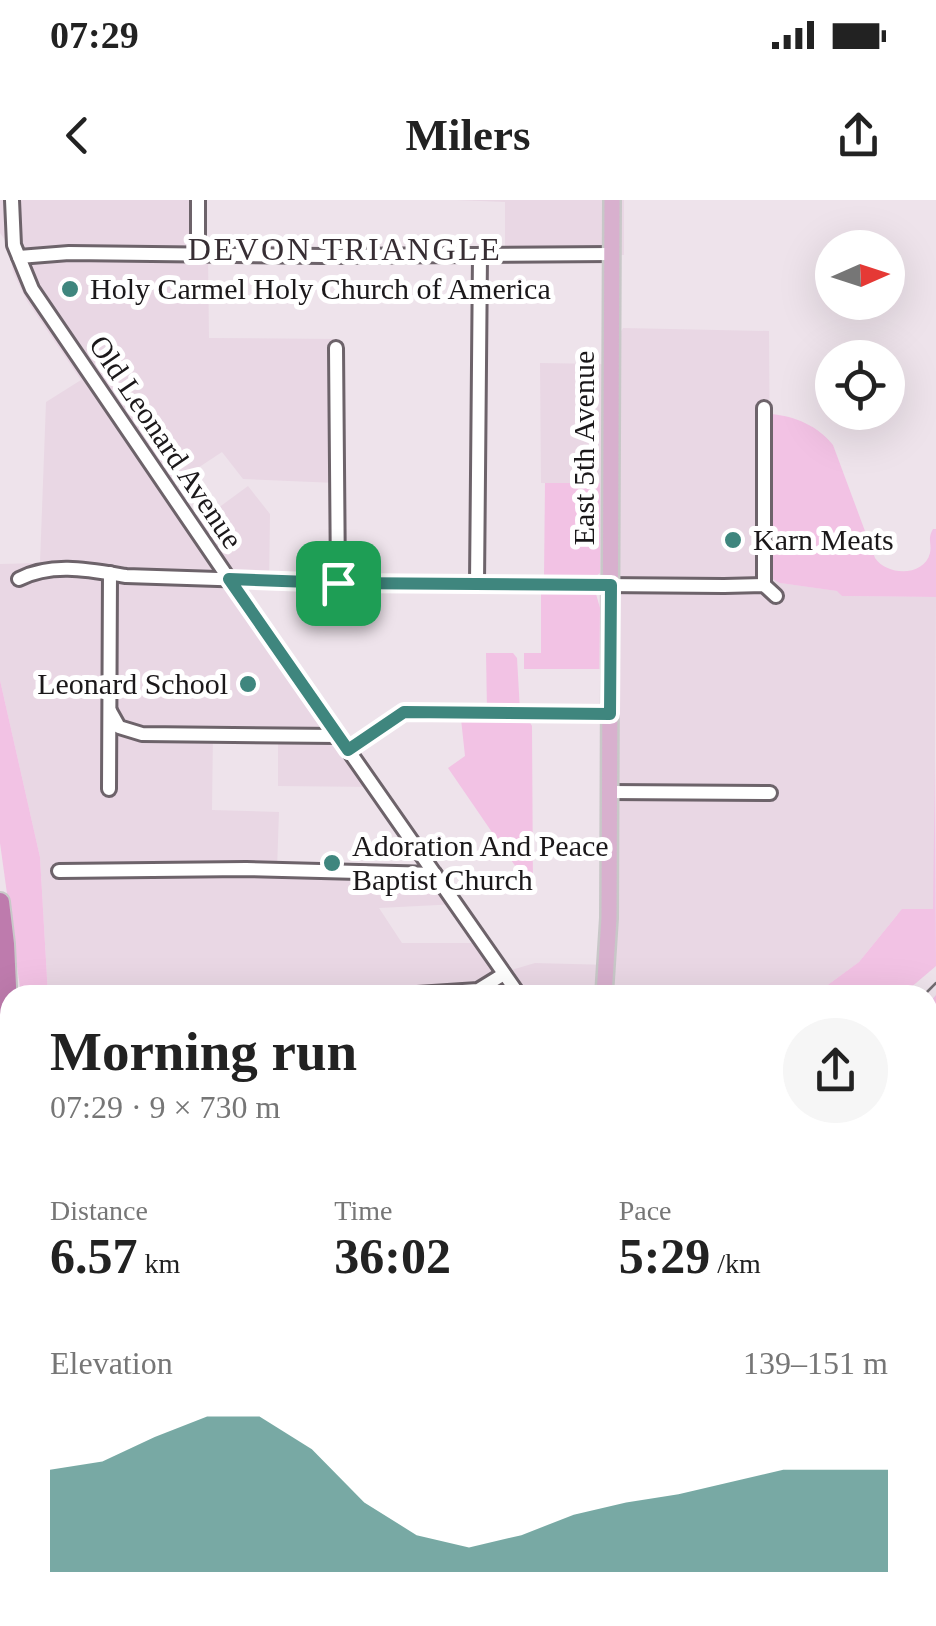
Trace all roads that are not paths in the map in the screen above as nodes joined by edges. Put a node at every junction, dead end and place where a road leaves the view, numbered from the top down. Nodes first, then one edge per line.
1 (12, 200) edge
2 (198, 200) edge
3 (612, 200) edge
4 (198, 253) junction
5 (612, 254) junction
6 (480, 255) junction
7 (19, 257) junction
8 (336, 348) dead end
9 (764, 408) dead end
10 (110, 573) junction
11 (19, 579) dead end
12 (229, 579) junction
13 (338, 583) junction
14 (478, 584) junction
15 (764, 584) junction
16 (611, 585) junction
17 (776, 596) dead end
18 (110, 711) junction
19 (610, 714) junction
20 (338, 736) junction
21 (348, 750) junction
22 (110, 788) dead end
23 (609, 792) junction
24 (770, 794) dead end
25 (59, 871) dead end
26 (434, 874) junction
27 (0, 902) edge
28 (5, 944) junction
29 (504, 974) junction
30 (7, 985) edge
31 (11, 985) edge
32 (486, 985) edge
33 (511, 985) edge
34 (605, 985) edge

1 - 7 street, Old Leonard Avenue
2 - 4 street
3 - 5 main road, East 5th Avenue
4 - 6 street
4 - 7 street
5 - 6 street
5 - 16 main road, East 5th Avenue
6 - 14 street
7 - 12 street, Old Leonard Avenue
8 - 13 street
9 - 15 street
10 - 11 street
10 - 12 street
10 - 18 street
12 - 13 street
12 - 20 street, Old Leonard Avenue
13 - 14 street
14 - 16 street
15 - 16 street
15 - 17 street
16 - 19 main road, East 5th Avenue
18 - 20 street
18 - 22 street
19 - 21 street
19 - 23 main road, East 5th Avenue
20 - 21 street, Old Leonard Avenue
21 - 26 street, Old Leonard Avenue
23 - 24 street
23 - 34 main road, East 5th Avenue
25 - 26 street
26 - 29 street, Old Leonard Avenue
27 - 28 highway
28 - 30 highway
28 - 31 highway
29 - 32 street
29 - 33 street, Old Leonard Avenue

